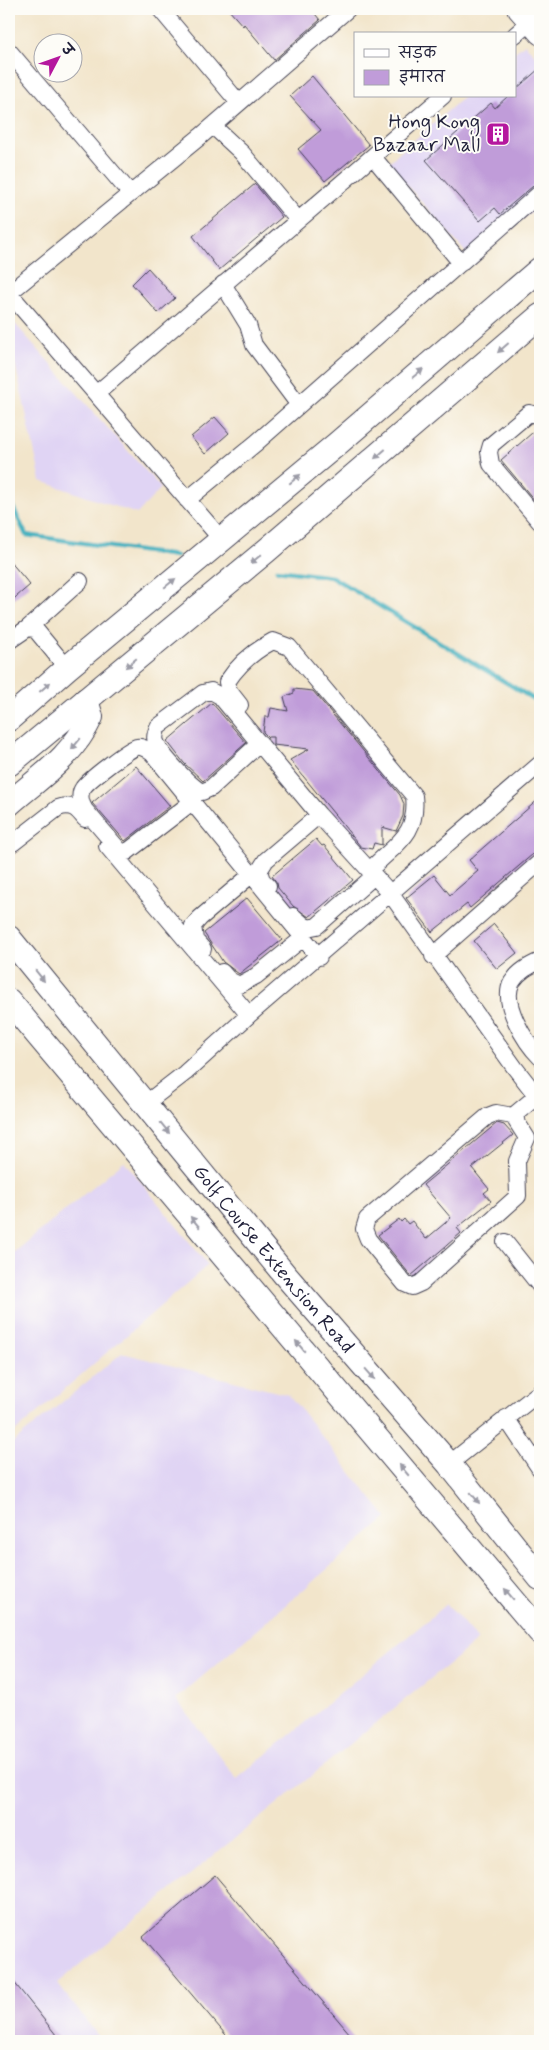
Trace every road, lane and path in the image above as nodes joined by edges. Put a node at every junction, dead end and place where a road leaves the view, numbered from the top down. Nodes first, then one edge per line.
1 (160, 9) edge
2 (340, 11) edge
3 (9, 51) edge
4 (441, 98) edge
5 (239, 103) junction
6 (213, 126) junction
7 (373, 157) junction
8 (130, 193) junction
9 (540, 193) edge
10 (298, 220) junction
11 (461, 263) junction
12 (540, 269) edge
13 (223, 284) junction
14 (540, 316) edge
15 (96, 394) junction
16 (299, 405) junction
17 (540, 416) edge
18 (188, 500) junction
19 (540, 522) edge
20 (222, 540) junction
21 (80, 581) dead end
22 (28, 628) junction
23 (9, 641) edge
24 (67, 668) junction
25 (86, 700) junction
26 (9, 719) edge
27 (260, 743) junction
28 (9, 764) edge
29 (540, 764) edge
30 (192, 802) junction
31 (9, 804) edge
32 (319, 815) junction
33 (13, 843) dead end
34 (540, 862) edge
35 (375, 870) junction
36 (251, 875) junction
37 (393, 891) junction
38 (9, 938) edge
39 (303, 938) junction
40 (433, 956) junction
41 (319, 957) junction
42 (540, 961) edge
43 (9, 1001) edge
44 (248, 1015) junction
45 (537, 1054) edge
46 (515, 1068) junction
47 (539, 1098) edge
48 (145, 1104) junction
49 (513, 1116) junction
50 (505, 1242) dead end
51 (540, 1286) edge
52 (540, 1392) edge
53 (506, 1418) junction
54 (449, 1464) junction
55 (540, 1469) edge
56 (540, 1578) edge
57 (540, 1632) edge

1 - 5 street
2 - 5 street
3 - 8 street
4 - 7 street
5 - 6 street
6 - 8 street
6 - 10 street
7 - 10 street
7 - 11 street
8 - 15 street
9 - 11 street
10 - 13 street
11 - 16 street
20 -> 12 main road
13 - 15 street
13 - 16 street
14 -> 25 main road
15 - 18 street
16 - 18 street
17 - 19 street
18 - 20 street
24 -> 20 main road
21 - 22 street
22 - 23 street
22 - 24 street
26 -> 24 main road
25 - 28 main road
25 -> 31 main road
27 - 27 street
27 - 32 street
29 - 37 street
30 - 30 street
30 - 36 street
32 - 35 street
32 - 35 street
33 - 44 street
34 - 40 street
35 - 35 street
35 - 37 street
36 - 39 street
36 - 39 street
37 - 40 street
37 - 41 street
38 -> 48 main road, Golf Course Extension Road
39 - 41 street
40 - 46 street
41 - 44 street
42 - 45 street
57 -> 43 main road, Golf Course Extension Road
44 - 48 street
45 - 46 street
46 - 47 street
47 - 49 street
48 -> 54 main road, Golf Course Extension Road
49 - 49 street
50 - 51 street
52 - 53 street
53 - 54 street
53 - 55 street
54 -> 56 main road, Golf Course Extension Road

